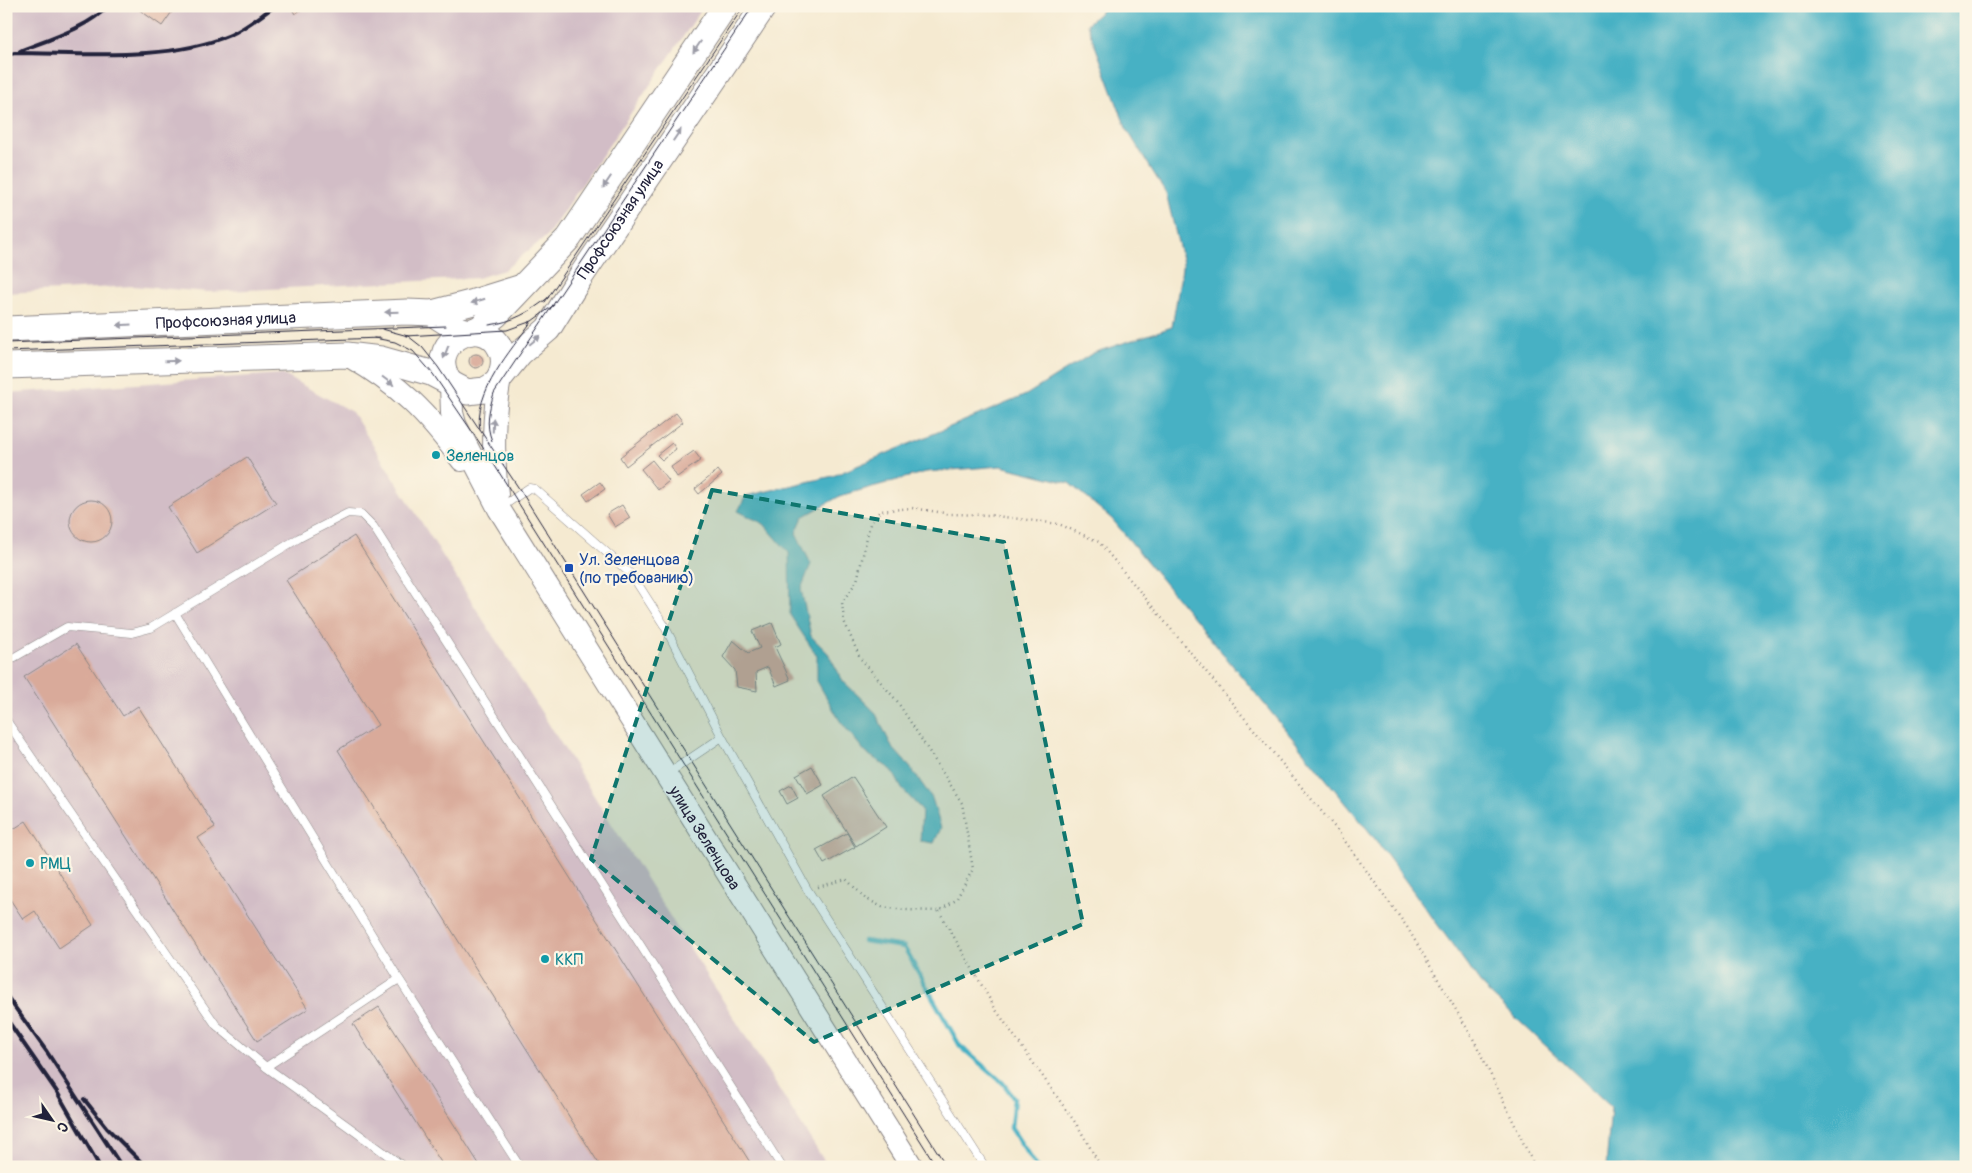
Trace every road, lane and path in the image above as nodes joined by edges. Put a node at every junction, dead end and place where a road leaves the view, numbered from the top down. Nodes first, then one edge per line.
1 (725, 6) edge
2 (764, 6) edge
3 (524, 286) junction
4 (432, 313) junction
5 (6, 329) edge
6 (470, 332) junction
7 (347, 355) junction
8 (6, 366) edge
9 (501, 374) junction
10 (449, 381) junction
11 (499, 508) junction
12 (175, 613) junction
13 (6, 662) edge
14 (6, 720) edge
15 (722, 737) junction
16 (666, 775) junction
17 (807, 889) junction
18 (938, 911) junction
19 (399, 979) junction
20 (266, 1067) junction
21 (404, 1167) edge
22 (520, 1167) edge
23 (782, 1167) edge
24 (912, 1167) edge
25 (985, 1167) edge
26 (1101, 1167) edge
27 (1535, 1167) edge

1 -> 3 main road, Профсоюзная улица
9 -> 2 main road, Профсоюзная улица
3 -> 4 main road
3 - 6 main road, Профсоюзная улица
4 -> 5 main road, Профсоюзная улица
4 - 6 main road
6 - 9 main road
6 -> 10 main road
8 -> 7 main road, Профсоюзная улица
7 - 10 main road, Профсоюзная улица
7 -> 11 main road
9 - 10 main road, Профсоюзная улица
11 -> 9 main road, улица Зеленцова
10 - 11 main road, улица Зеленцова
11 - 15 lane
11 - 16 main road, улица Зеленцова
12 - 13 lane
12 - 19 lane
12 - 23 lane
14 - 20 lane
15 - 16 lane
15 - 17 lane
16 - 24 main road, улица Зеленцова
17 - 18 path
17 - 25 lane
18 - 26 path
18 - 27 path
19 - 20 lane
19 - 22 lane
20 - 21 lane

